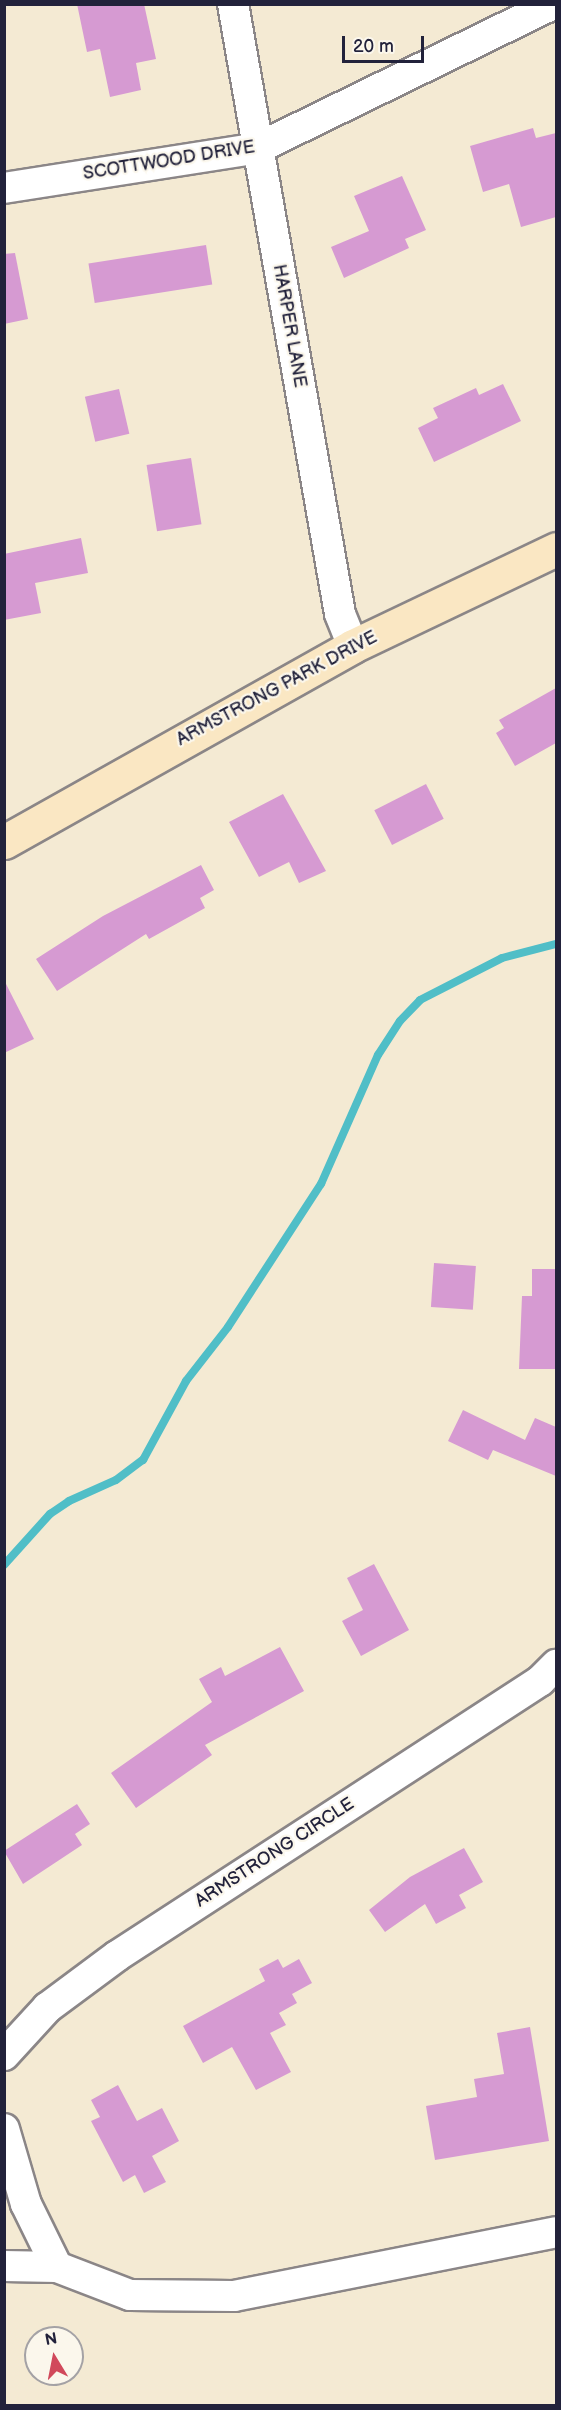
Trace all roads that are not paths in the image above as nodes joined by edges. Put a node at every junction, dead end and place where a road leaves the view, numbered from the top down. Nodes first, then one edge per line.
1 (233, 4) edge
2 (554, 4) edge
3 (258, 148) junction
4 (4, 188) edge
5 (556, 549) edge
6 (353, 646) junction
7 (4, 842) edge
8 (556, 1665) edge
9 (4, 2055) edge
10 (4, 2129) edge
11 (556, 2232) edge
12 (4, 2266) edge
13 (57, 2267) junction

1 - 3 street, HARPER LANE
2 - 3 street, SCOTTWOOD DRIVE
3 - 4 street, SCOTTWOOD DRIVE
3 - 6 street, HARPER LANE
5 - 6 main road, ARMSTRONG PARK DRIVE
6 - 7 main road, ARMSTRONG PARK DRIVE
8 - 9 street, ARMSTRONG CIRCLE
10 - 13 street
11 - 13 street
12 - 13 street

